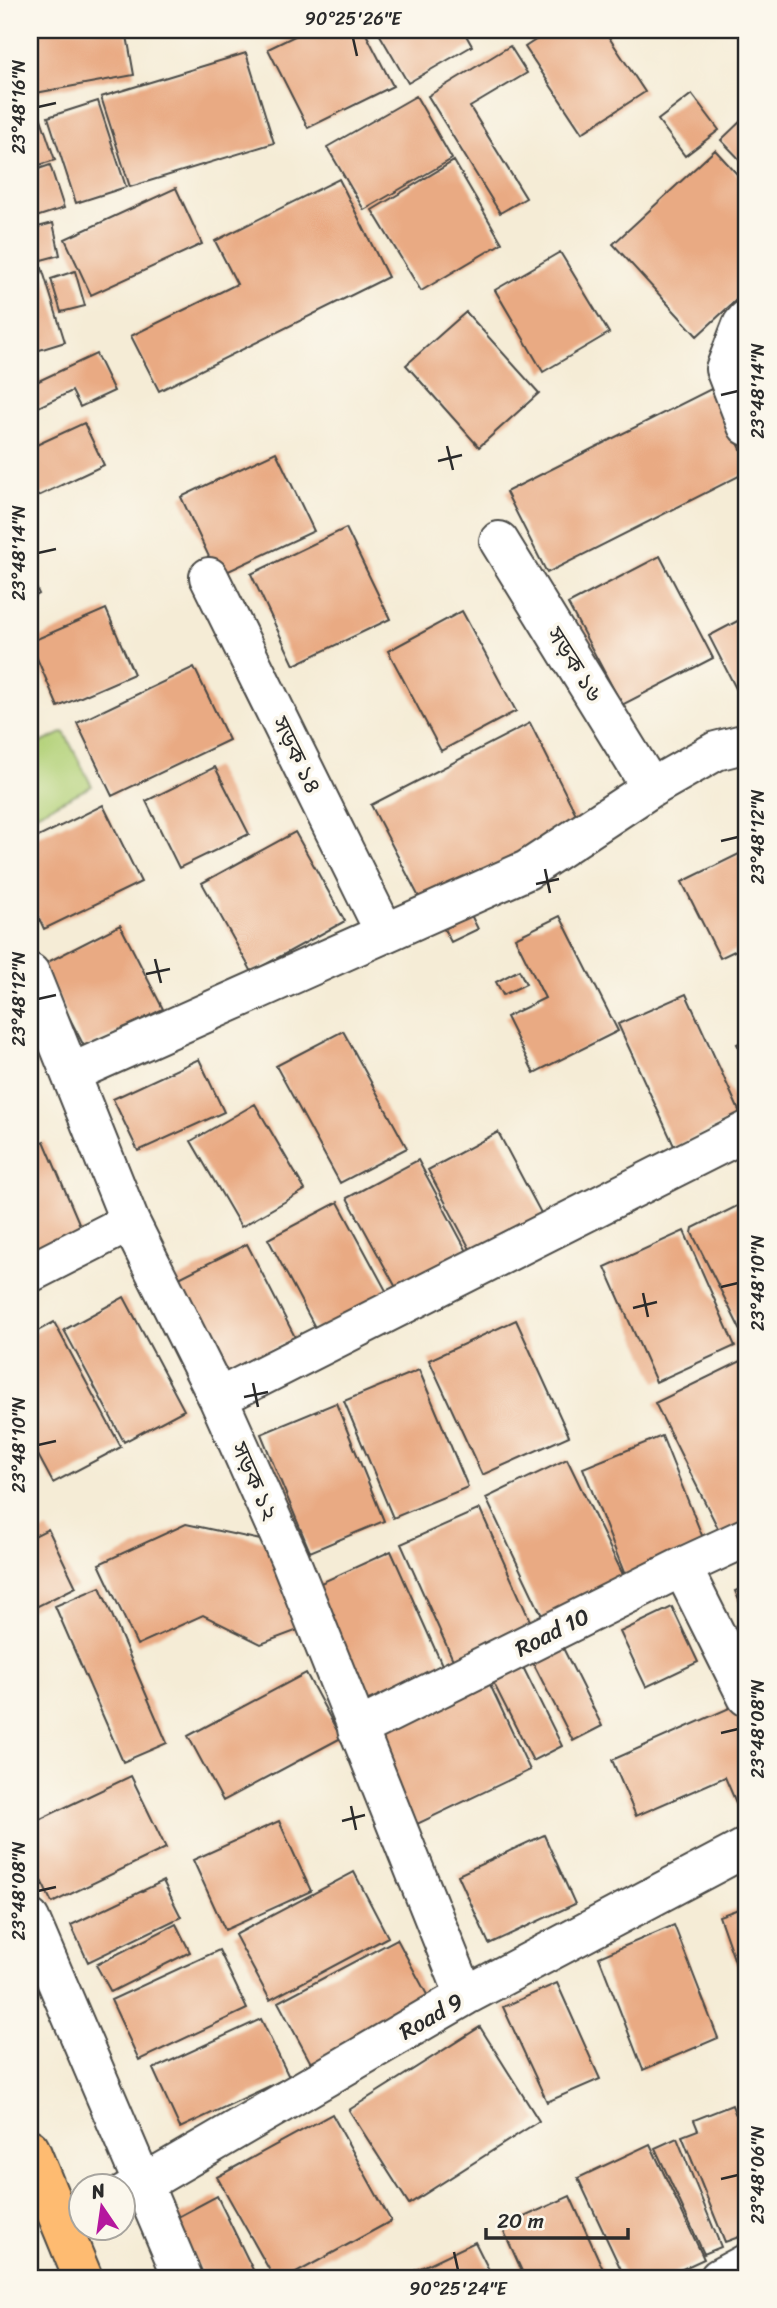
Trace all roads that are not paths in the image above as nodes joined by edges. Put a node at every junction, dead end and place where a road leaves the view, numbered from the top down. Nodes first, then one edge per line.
1 (747, 319) edge
2 (747, 425) edge
3 (499, 541) dead end
4 (209, 577) dead end
5 (747, 743) edge
6 (651, 788) junction
7 (385, 933) junction
8 (30, 973) edge
9 (71, 1073) junction
10 (747, 1131) edge
11 (130, 1222) junction
12 (30, 1273) edge
13 (218, 1398) junction
14 (747, 1537) edge
15 (682, 1567) junction
16 (747, 1697) edge
17 (357, 1729) junction
18 (747, 1847) edge
19 (30, 1919) edge
20 (465, 1996) junction
21 (30, 2149) edge
22 (125, 2172) edge
23 (136, 2189) edge
24 (136, 2198) edge
25 (66, 2214) edge
26 (76, 2242) edge
27 (747, 2263) edge
28 (83, 2278) edge
29 (183, 2278) edge
30 (719, 2278) edge

1 - 2 street
3 - 6 street, সড়ক ১৬
4 - 7 street, সড়ক ১৪
5 - 6 street
6 - 7 street
7 - 9 street
8 - 9 street, সড়ক ১২
9 - 11 street, সড়ক ১২
10 - 13 street
11 - 12 street
11 - 13 street, সড়ক ১২
13 - 17 street, সড়ক ১২
14 - 15 street, Road 10
15 - 16 street
15 - 17 street, Road 10
17 - 20 street, সড়ক ১২
18 - 20 street, Road 9
19 - 22 street
20 - 23 street, Road 9
21 - 25 main road
24 - 29 street
26 - 28 main road
27 - 30 street

